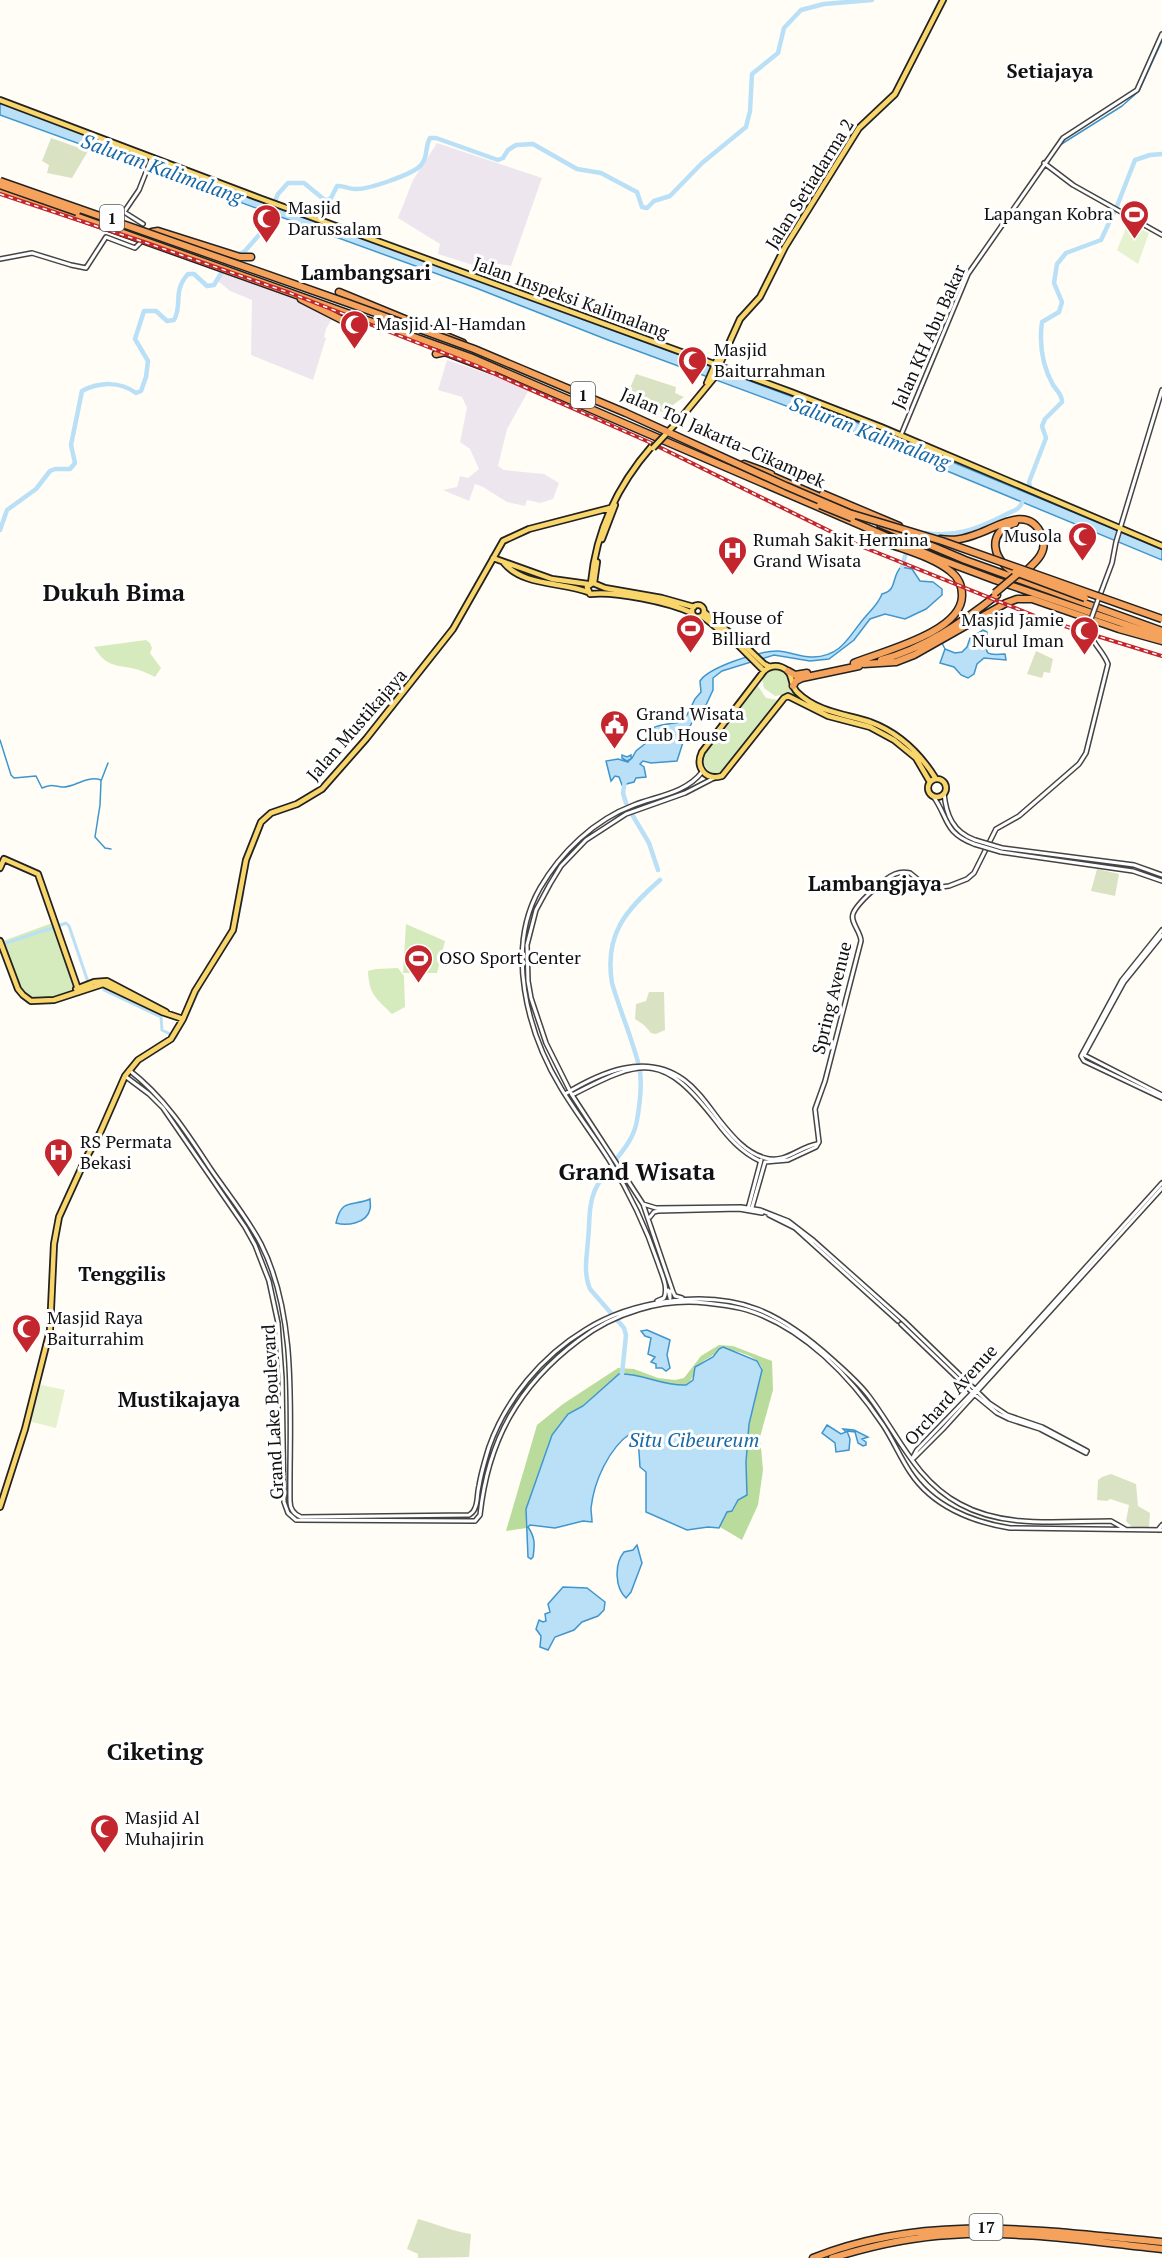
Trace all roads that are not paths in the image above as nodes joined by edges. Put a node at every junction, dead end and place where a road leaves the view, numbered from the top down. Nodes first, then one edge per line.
1 (943, 0) edge
2 (1162, 34) edge
3 (0, 100) edge
4 (152, 157) junction
5 (1044, 163) junction
6 (0, 180) edge
7 (0, 187) edge
8 (143, 224) dead end
9 (152, 232) junction
10 (1162, 235) edge
11 (140, 243) dead end
12 (251, 257) dead end
13 (232, 258) junction
14 (0, 259) edge
15 (283, 290) junction
16 (339, 292) dead end
17 (348, 323) dead end
18 (475, 348) junction
19 (436, 354) dead end
20 (722, 357) junction
21 (706, 361) junction
22 (717, 366) junction
23 (541, 388) junction
24 (1162, 390) edge
25 (901, 436) junction
26 (744, 464) junction
27 (613, 507) junction
28 (597, 510) junction
29 (606, 518) junction
30 (1121, 529) junction
31 (870, 531) junction
32 (1162, 546) edge
33 (493, 558) junction
34 (1025, 570) junction
35 (593, 584) junction
36 (582, 587) junction
37 (588, 592) junction
38 (596, 592) junction
39 (996, 594) junction
40 (637, 596) junction
41 (694, 607) junction
42 (692, 613) junction
43 (703, 614) junction
44 (1162, 622) edge
45 (1145, 626) junction
46 (1162, 631) edge
47 (1162, 639) edge
48 (738, 642) junction
49 (854, 663) junction
50 (864, 664) junction
51 (770, 667) junction
52 (764, 671) junction
53 (788, 671) junction
54 (793, 686) junction
55 (701, 774) junction
56 (714, 778) junction
57 (936, 779) junction
58 (705, 782) junction
59 (930, 782) junction
60 (944, 793) junction
61 (933, 796) junction
62 (975, 842) junction
63 (1002, 850) junction
64 (0, 868) edge
65 (1162, 875) edge
66 (1162, 881) edge
67 (1162, 930) edge
68 (1162, 934) edge
69 (1157, 938) junction
70 (1, 943) edge
71 (78, 990) junction
72 (183, 1019) junction
73 (642, 1066) junction
74 (129, 1070) junction
75 (125, 1076) junction
76 (153, 1089) junction
77 (149, 1094) junction
78 (570, 1095) junction
79 (1162, 1097) edge
80 (817, 1144) junction
81 (765, 1158) junction
82 (760, 1161) junction
83 (1162, 1183) edge
84 (1162, 1188) edge
85 (643, 1204) junction
86 (748, 1209) junction
87 (649, 1219) junction
88 (664, 1266) junction
89 (663, 1280) junction
90 (275, 1295) junction
91 (686, 1299) junction
92 (652, 1303) junction
93 (617, 1315) junction
94 (608, 1319) junction
95 (281, 1362) junction
96 (288, 1362) junction
97 (841, 1370) junction
98 (858, 1384) junction
99 (854, 1388) junction
100 (975, 1392) junction
101 (1087, 1452) dead end
102 (912, 1459) junction
103 (284, 1478) junction
104 (289, 1478) junction
105 (2, 1496) edge
106 (0, 1505) edge
107 (409, 1517) junction
108 (341, 1519) junction
109 (448, 1519) junction
110 (1111, 1521) junction
111 (409, 1522) junction
112 (1161, 1528) edge
113 (1108, 1529) junction
114 (1129, 1530) junction
115 (1162, 2242) edge
116 (1162, 2248) edge
117 (813, 2258) edge
118 (832, 2258) edge

1 - 20 main road, Jalan Setiadarma 2
2 - 5 street, Jalan KH Abu Bakar
3 - 4 main road, Jalan Inspeksi Kalimalang
4 - 8 street
4 - 21 main road, Jalan Inspeksi Kalimalang
5 - 10 street
5 - 25 street, Jalan KH Abu Bakar
6 - 9 highway, Jalan Tol Jakarta–Cikampek / 1
6 - 44 highway, 1, bridge
7 - 15 highway, Jalan Tol Jakarta–Cikampek / 1
7 - 44 highway, 1, bridge
9 - 13 highway, Jalan Tol Jakarta–Cikampek / 1, bridge
9 - 13 highway
11 - 14 street
12 - 13 highway
13 - 18 highway, Jalan Tol Jakarta–Cikampek / 1
15 - 17 highway
15 - 23 highway, Jalan Tol Jakarta–Cikampek / 1
16 - 18 highway
18 - 26 highway, Jalan Tol Jakarta–Cikampek / 1
19 - 23 highway
20 - 21 main road
20 - 22 main road, Jalan Setiadarma 2
21 - 22 main road, Jalan Inspeksi Kalimalang
22 - 25 main road, Jalan Inspeksi Kalimalang
22 - 27 main road, Jalan Setiadarma 2, bridge
23 - 31 highway, Jalan Tol Jakarta–Cikampek / 1
24 - 30 street
25 - 30 main road, Jalan Inspeksi Kalimalang
26 - 34 highway
26 - 45 highway, Jalan Tol Jakarta–Cikampek / 1
27 - 28 main road, Jalan Mustikajaya
27 - 29 main road
27 - 35 main road
28 - 29 main road
28 - 33 main road, Jalan Mustikajaya
29 - 35 main road
30 - 32 main road, Jalan Inspeksi Kalimalang
30 - 80 street, Spring Avenue, bridge
31 - 47 highway, Jalan Tol Jakarta–Cikampek / 1
31 - 49 highway
33 - 36 main road
33 - 72 main road, Jalan Mustikajaya
34 - 39 highway, bridge
34 - 45 highway
35 - 36 main road
35 - 37 main road
35 - 38 main road
35 - 40 main road
36 - 37 main road
37 - 38 main road
38 - 40 main road
39 - 49 highway
39 - 50 highway
40 - 41 main road
40 - 42 main road
41 - 42 main road
41 - 43 main road
42 - 43 main road
43 - 48 main road
45 - 46 highway, Jalan Tol Jakarta–Cikampek / 1
47 - 50 highway
48 - 51 main road
48 - 52 main road
49 - 53 highway
50 - 54 highway
51 - 52 main road
51 - 53 main road
52 - 55 main road
53 - 54 main road
54 - 57 main road
55 - 56 main road
55 - 58 street
55 - 78 street
56 - 58 street
56 - 59 main road
57 - 59 main road
57 - 60 main road
58 - 78 street
59 - 61 main road
60 - 61 main road
60 - 62 street
61 - 62 street
62 - 63 street, bridge
63 - 65 street
63 - 66 street
64 - 71 main road
67 - 69 street
68 - 69 street
69 - 79 street
70 - 71 main road
71 - 72 main road
72 - 74 main road, Jalan Mustikajaya
73 - 78 street
73 - 81 street
73 - 82 street
74 - 75 main road, Jalan Mustikajaya
74 - 76 street, Grand Lake Boulevard
75 - 77 street, Grand Lake Boulevard
75 - 105 main road, Jalan Mustikajaya
76 - 77 street
76 - 90 street, Grand Lake Boulevard
77 - 90 street, Grand Lake Boulevard
78 - 85 street
78 - 89 street
80 - 81 street
80 - 86 street
81 - 82 street
82 - 86 street
83 - 100 street, Orchard Avenue
84 - 100 street, Orchard Avenue
85 - 86 street
85 - 87 street
86 - 87 street
86 - 100 street
86 - 100 street
87 - 88 street
88 - 89 street
88 - 91 street
89 - 92 street
90 - 95 street, Grand Lake Boulevard
90 - 96 street, Grand Lake Boulevard
91 - 92 street, Grand Lake Boulevard
91 - 97 street, Grand Lake Boulevard
92 - 93 street, Grand Lake Boulevard
93 - 94 street, Grand Lake Boulevard
93 - 97 street, Grand Lake Boulevard
94 - 109 street, Grand Lake Boulevard
94 - 109 street, Grand Lake Boulevard
95 - 96 street
95 - 103 street, Grand Lake Boulevard
96 - 104 street, Grand Lake Boulevard
97 - 98 street, Grand Lake Boulevard
97 - 99 street, Grand Lake Boulevard
98 - 99 street
98 - 102 street, Grand Lake Boulevard
99 - 113 street, Grand Lake Boulevard
100 - 101 street
100 - 102 street, Orchard Avenue
102 - 110 street, Grand Lake Boulevard
103 - 104 street
103 - 108 street, Grand Lake Boulevard
104 - 108 street, Grand Lake Boulevard
105 - 106 main road, Jalan Mustikajaya
107 - 108 street, Grand Lake Boulevard
107 - 109 street, Grand Lake Boulevard
107 - 111 street
108 - 111 street, Grand Lake Boulevard
109 - 111 street, Grand Lake Boulevard
110 - 113 street
110 - 114 street, Grand Lake Boulevard
112 - 114 street, Grand Lake Boulevard
113 - 114 street, Grand Lake Boulevard
115 - 117 highway, 17
116 - 118 highway, 17

